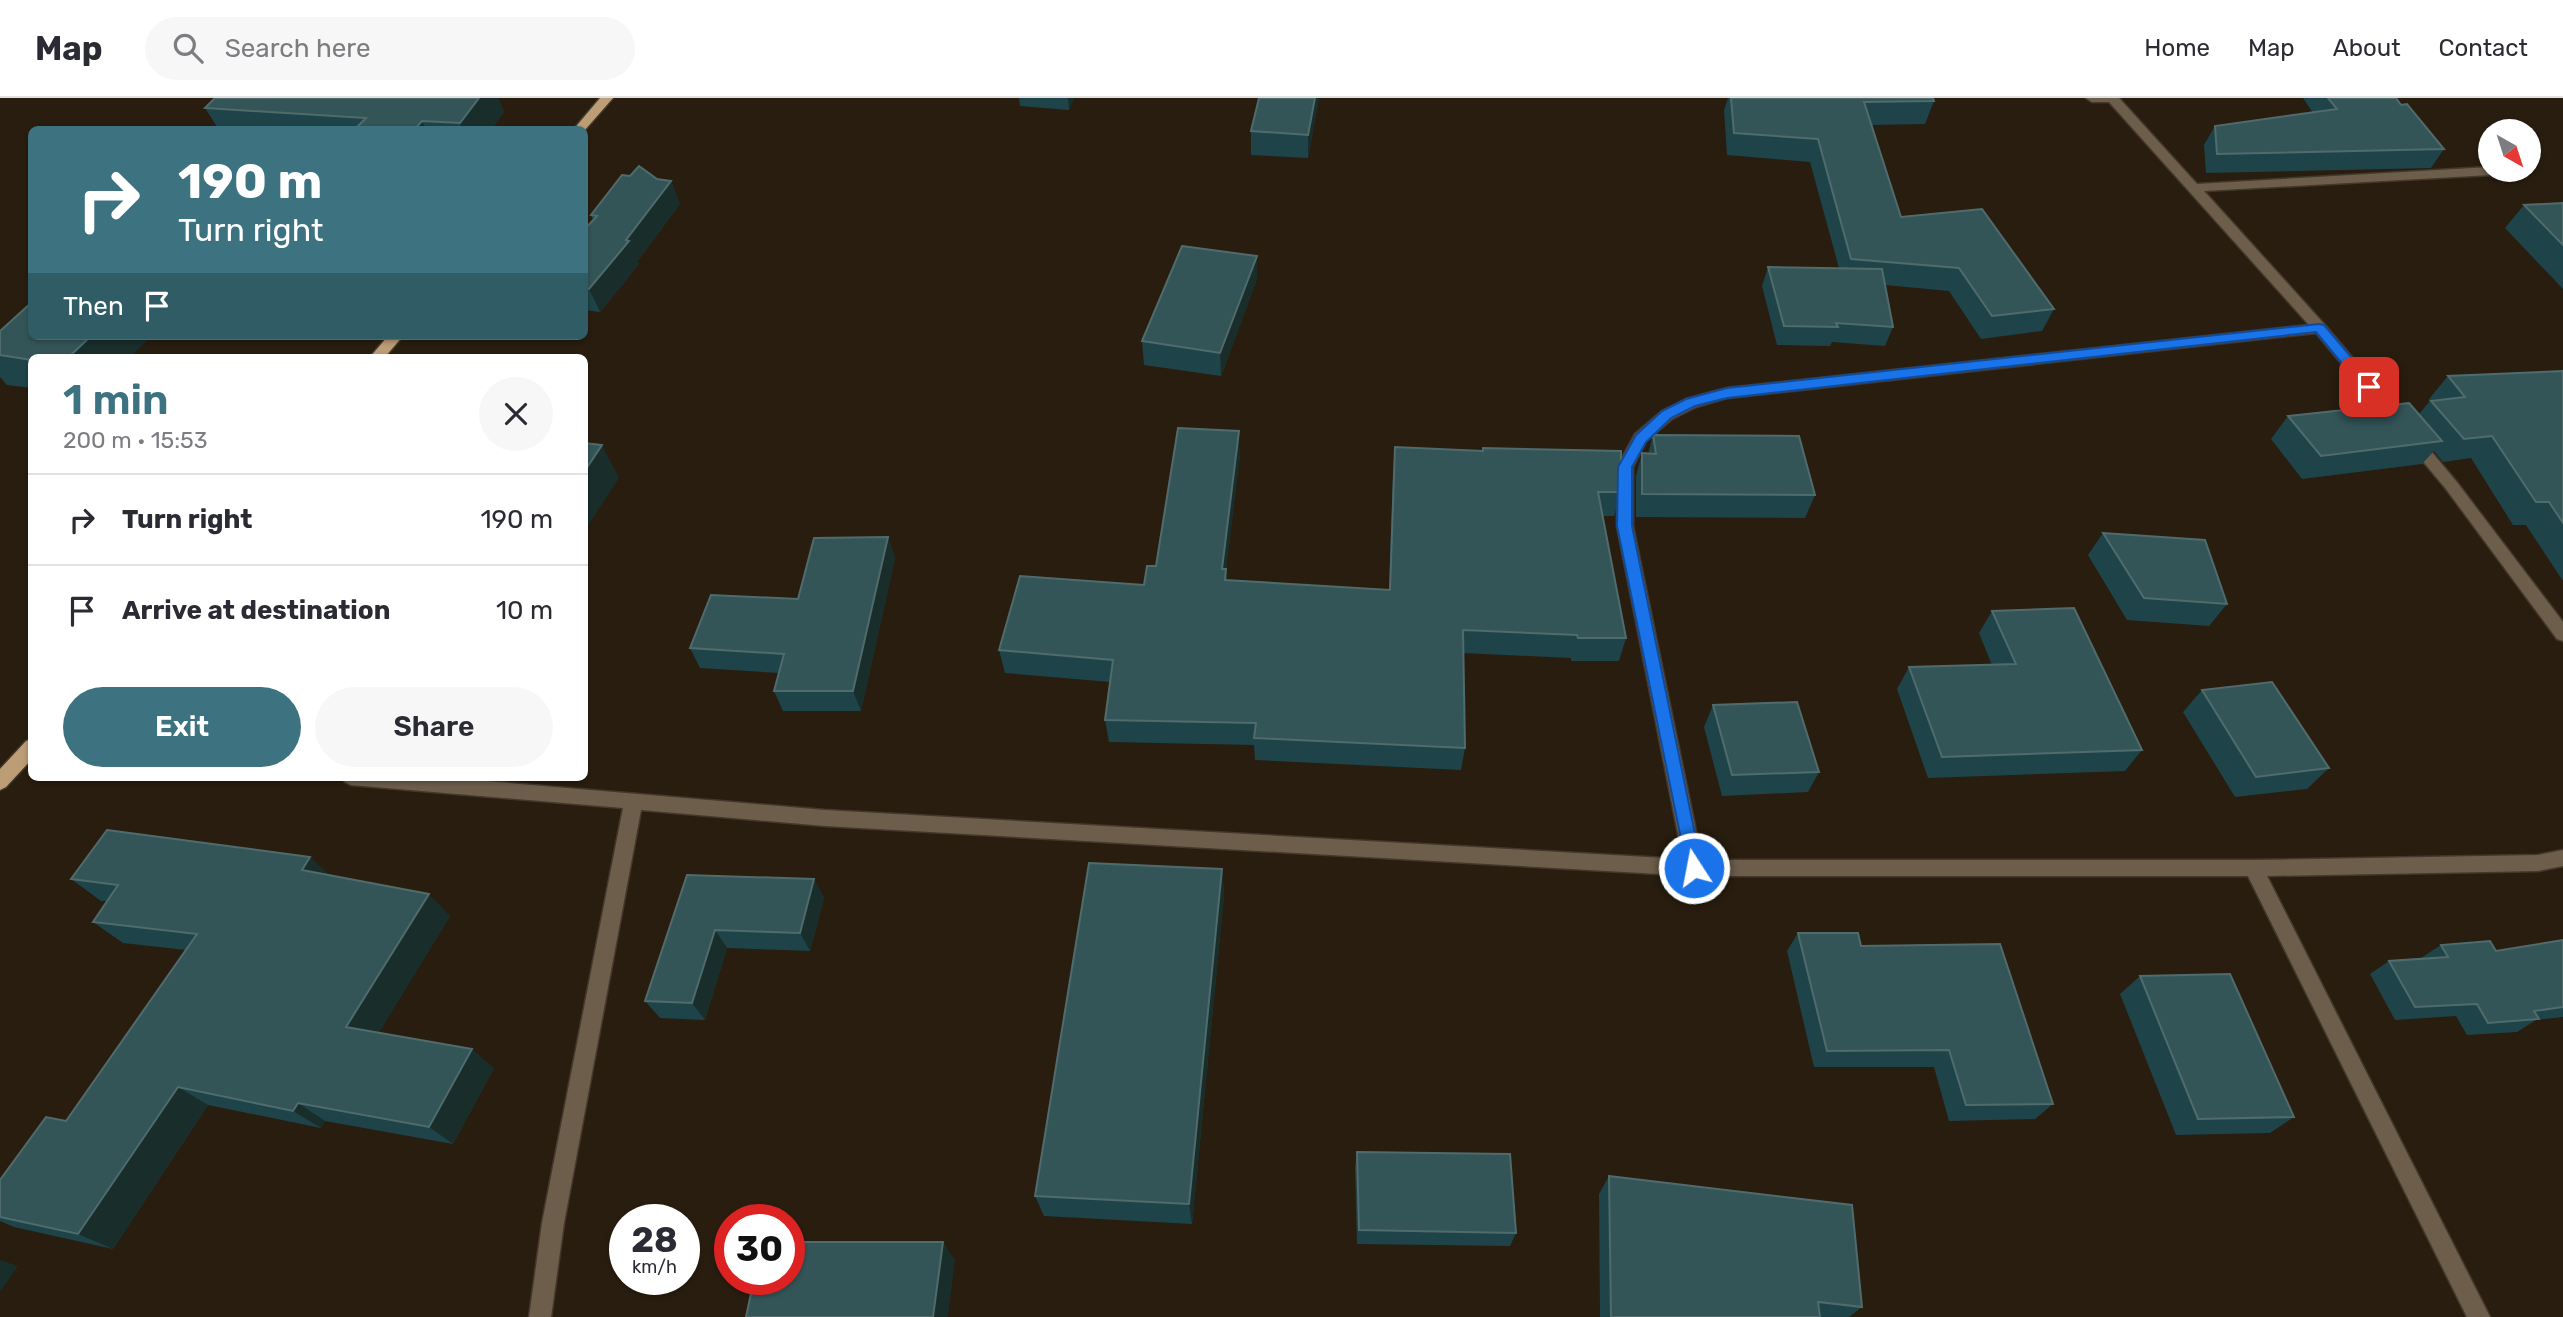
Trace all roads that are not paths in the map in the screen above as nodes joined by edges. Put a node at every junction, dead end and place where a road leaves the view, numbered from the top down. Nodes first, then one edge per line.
1 (607, 98) edge
2 (2092, 98) edge
3 (2113, 99) edge
4 (582, 126) edge
5 (2478, 172) edge
6 (2194, 188) junction
7 (2319, 328) junction
8 (392, 340) edge
9 (380, 354) edge
10 (2563, 634) edge
11 (28, 750) edge
12 (398, 781) edge
13 (0, 782) edge
14 (634, 801) junction
15 (2563, 858) edge
16 (1694, 868) junction
17 (2253, 868) junction
18 (540, 1317) edge
19 (2479, 1317) edge

1 - 4 main road
2 - 3 street
3 - 6 street
5 - 6 street
6 - 7 street
7 - 10 street
7 - 16 street
8 - 9 main road
11 - 13 main road
12 - 14 street
14 - 16 street
14 - 18 street
15 - 17 street
16 - 17 street
17 - 19 street

